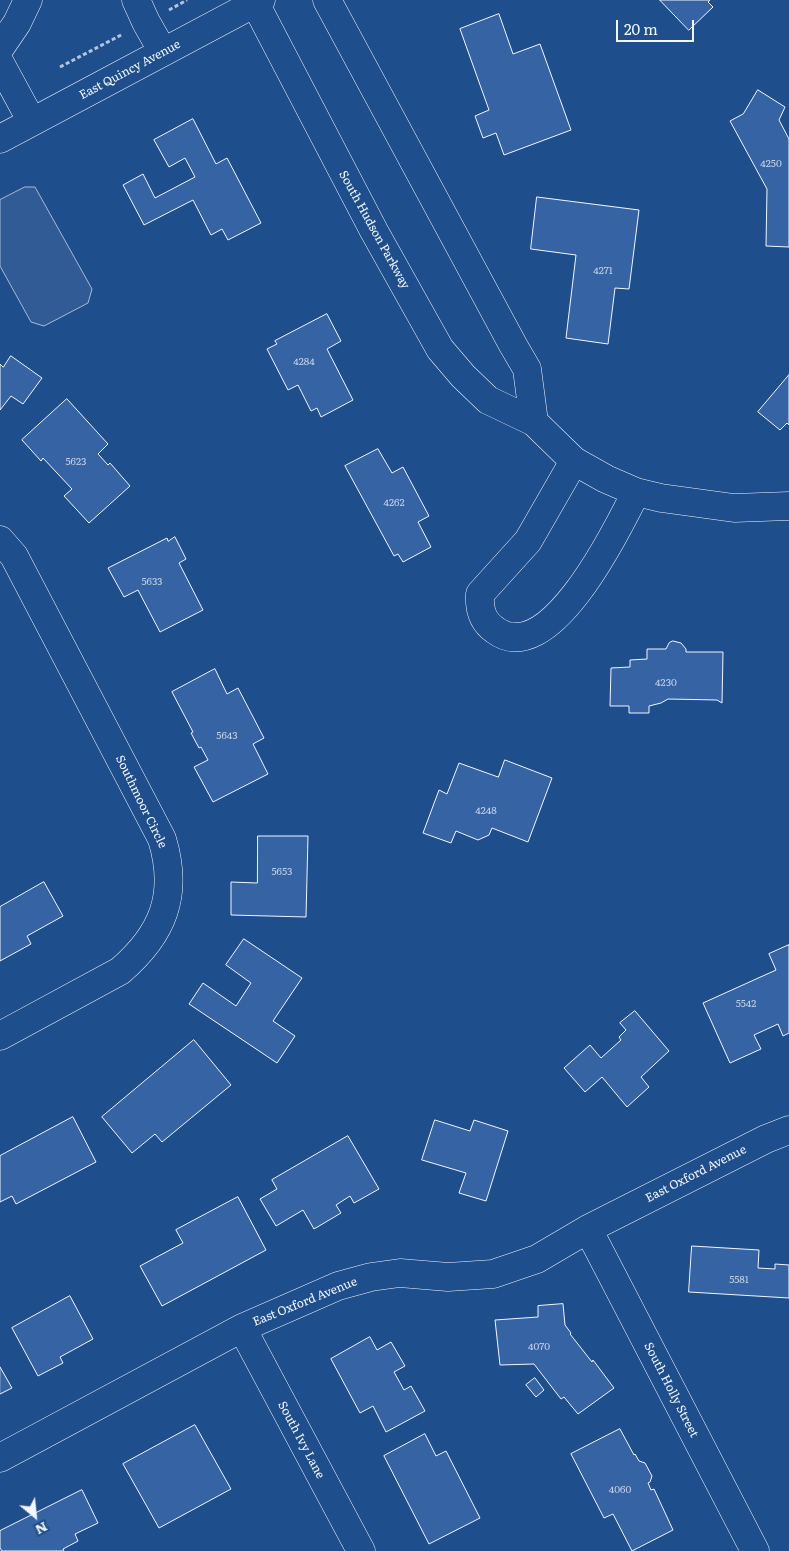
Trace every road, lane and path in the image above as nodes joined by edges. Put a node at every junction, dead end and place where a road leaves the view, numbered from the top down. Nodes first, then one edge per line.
1 (28, 0) edge
2 (136, 0) edge
3 (327, 0) edge
4 (258, 2) edge
5 (0, 48) edge
6 (163, 52) junction
7 (0, 63) edge
8 (32, 122) junction
9 (0, 140) edge
10 (534, 422) junction
11 (574, 461) junction
12 (636, 492) junction
13 (789, 506) edge
14 (0, 540) edge
15 (0, 1036) edge
16 (789, 1130) edge
17 (588, 1230) junction
18 (242, 1328) junction
19 (0, 1458) edge
20 (361, 1551) edge
21 (755, 1551) edge

1 - 5 street
2 - 6 street
3 - 10 street
4 - 6 street, East Quincy Avenue
4 - 10 street, South Hudson Parkway
6 - 8 street, East Quincy Avenue
7 - 8 street
8 - 9 street, East Quincy Avenue
10 - 11 street, South Hudson Parkway
11 - 12 street, South Hudson Parkway
11 - 12 street
12 - 13 street, South Hudson Parkway
14 - 15 street, Southmoor Circle
16 - 17 street, East Oxford Avenue
17 - 18 street, East Oxford Avenue
17 - 21 street, South Holly Street
18 - 19 street, East Oxford Avenue
18 - 20 street, South Ivy Lane

